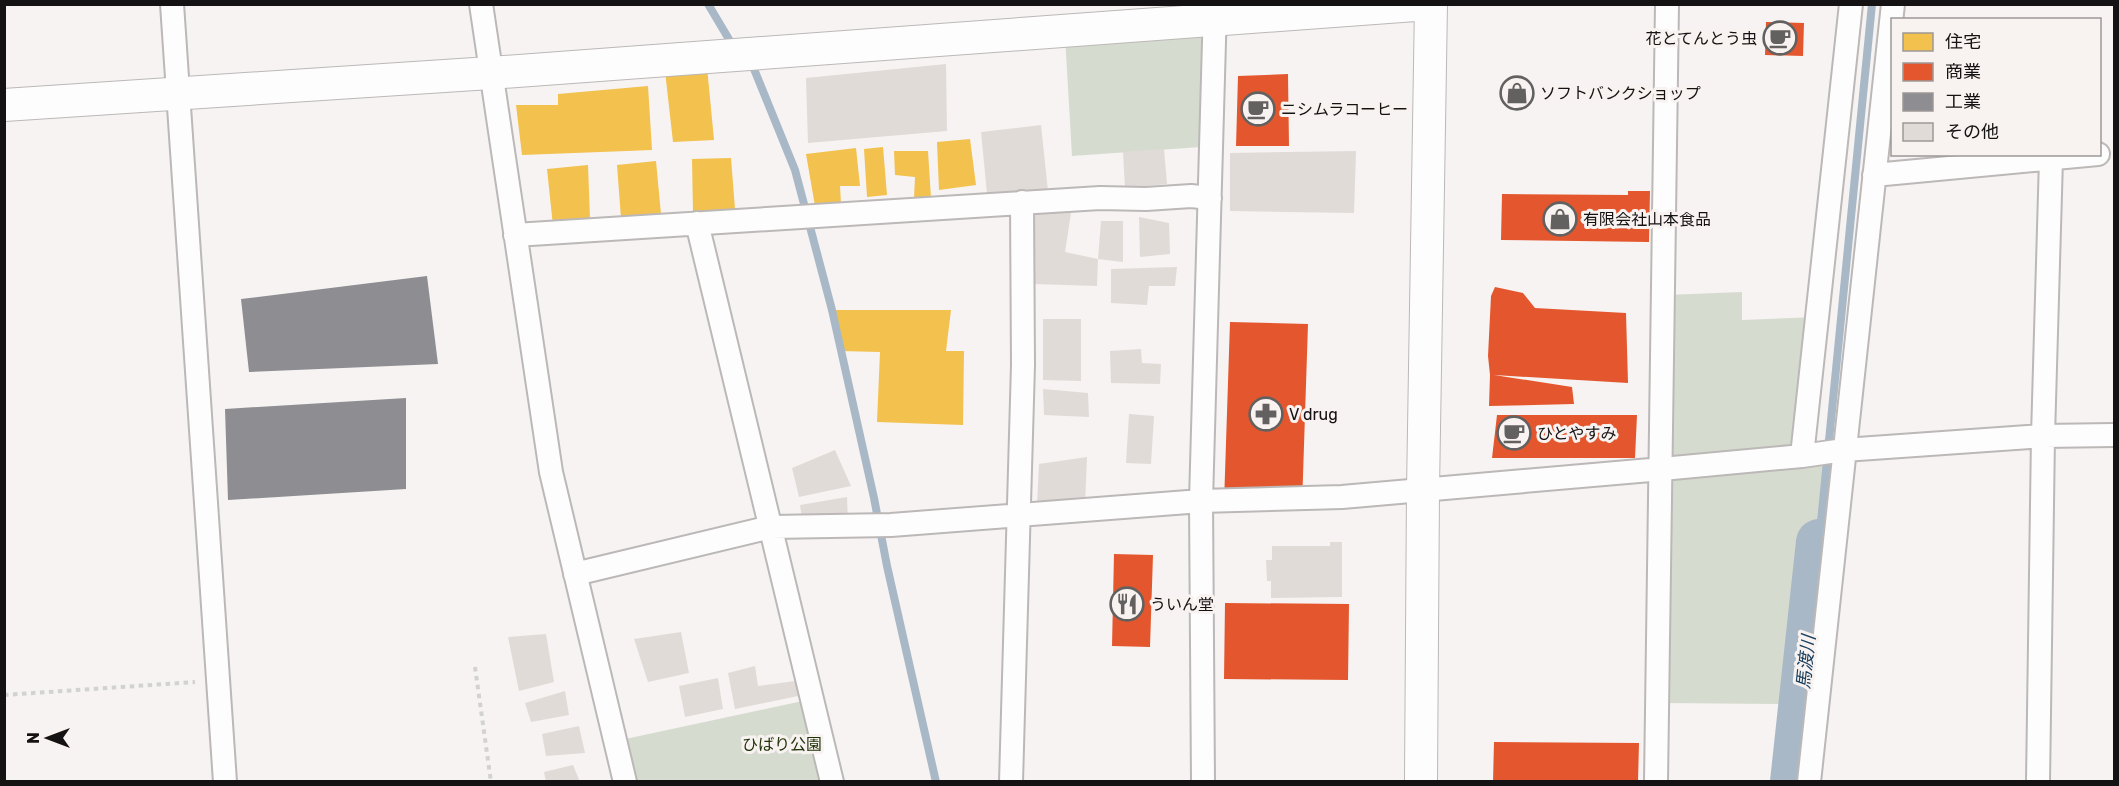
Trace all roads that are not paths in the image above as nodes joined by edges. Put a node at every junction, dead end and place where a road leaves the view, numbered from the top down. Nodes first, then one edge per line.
1 (172, 4) edge
2 (481, 4) edge
3 (1430, 4) edge
4 (1667, 4) edge
5 (1851, 4) edge
6 (1215, 13) edge
7 (1891, 22) edge
8 (490, 73) junction
9 (178, 93) junction
10 (4, 105) edge
11 (2080, 156) edge
12 (2051, 159) junction
13 (1874, 175) junction
14 (1210, 198) junction
15 (1022, 202) junction
16 (697, 223) junction
17 (515, 235) junction
18 (2115, 435) edge
19 (2043, 436) junction
20 (1844, 450) junction
21 (1802, 456) junction
22 (1662, 469) junction
23 (1423, 490) junction
24 (1201, 501) junction
25 (1020, 515) junction
26 (771, 527) junction
27 (575, 574) junction
28 (225, 782) edge
29 (625, 782) edge
30 (832, 782) edge
31 (1011, 782) edge
32 (1203, 782) edge
33 (1421, 782) edge
34 (1656, 782) edge
35 (1809, 782) edge
36 (2038, 782) edge

1 - 9 street
2 - 8 street
3 - 6 street
3 - 23 street
4 - 22 street
5 - 21 street
6 - 8 street
6 - 14 street
7 - 13 street
8 - 9 street
8 - 17 street
9 - 10 street
9 - 28 street
11 - 12 street
12 - 13 street
12 - 19 street
13 - 20 street
14 - 15 street
14 - 24 street
15 - 16 street
15 - 25 street
16 - 17 street
16 - 26 street
17 - 27 street
18 - 19 street
19 - 20 street
19 - 36 street
20 - 21 street
20 - 35 street
21 - 22 street
22 - 23 street
22 - 34 street
23 - 24 street
23 - 33 street
24 - 25 street
24 - 32 street
25 - 26 street
25 - 31 street
26 - 27 street
26 - 30 street
27 - 29 street

